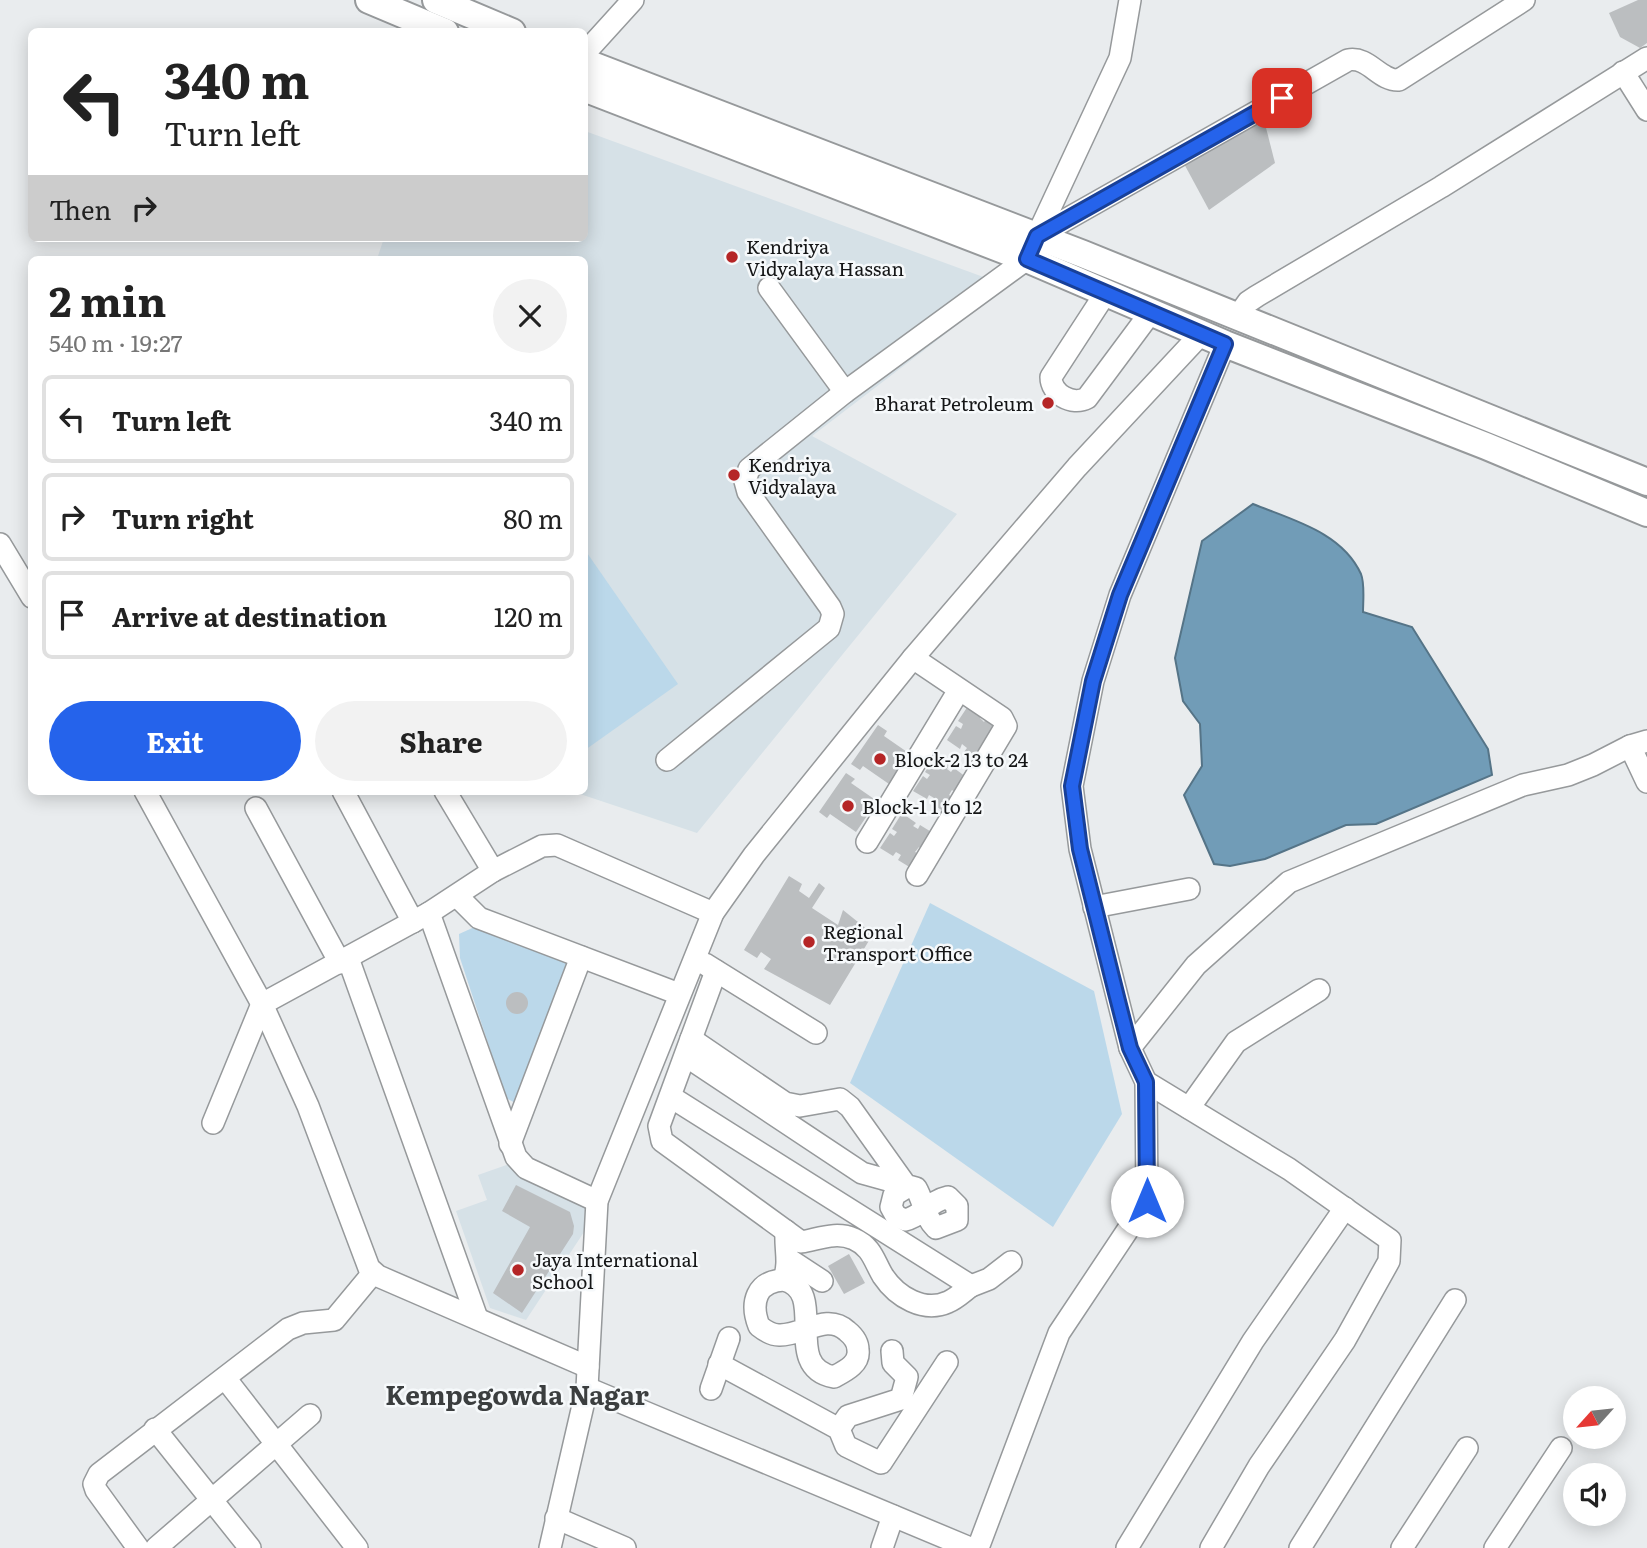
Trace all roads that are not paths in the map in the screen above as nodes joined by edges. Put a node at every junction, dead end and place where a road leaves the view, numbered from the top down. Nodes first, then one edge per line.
1 (369, 0) edge
2 (436, 0) edge
3 (633, 0) edge
4 (1130, 0) edge
5 (1524, 0) edge
6 (436, 28) edge
7 (502, 28) edge
8 (588, 50) edge
9 (1647, 58) edge
10 (588, 64) edge
11 (1623, 72) junction
12 (588, 89) edge
13 (1647, 110) edge
14 (1032, 247) junction
15 (769, 288) dead end
16 (1105, 294) junction
17 (1151, 312) junction
18 (1238, 316) junction
19 (1213, 339) junction
20 (845, 391) junction
21 (1641, 473) edge
22 (1647, 513) edge
23 (0, 544) edge
24 (28, 590) edge
25 (913, 658) junction
26 (959, 690) junction
27 (1639, 743) edge
28 (667, 760) dead end
29 (1647, 782) edge
30 (147, 795) edge
31 (345, 795) edge
32 (447, 795) edge
33 (257, 808) dead end
34 (867, 842) dead end
35 (493, 871) junction
36 (917, 875) dead end
37 (1189, 889) dead end
38 (457, 896) junction
39 (1094, 907) junction
40 (713, 913) junction
41 (421, 917) junction
42 (695, 956) junction
43 (581, 957) junction
44 (344, 960) junction
45 (716, 971) junction
46 (1319, 990) dead end
47 (678, 994) junction
48 (262, 1004) junction
49 (816, 1033) dead end
50 (688, 1048) junction
51 (1130, 1048) junction
52 (1146, 1082) junction
53 (671, 1097) junction
54 (1189, 1108) junction
55 (214, 1123) dead end
56 (510, 1144) junction
57 (907, 1187) junction
58 (597, 1201) junction
59 (1345, 1208) junction
60 (786, 1231) junction
61 (1011, 1262) dead end
62 (787, 1270) junction
63 (373, 1273) junction
64 (822, 1281) dead end
65 (971, 1286) junction
66 (1455, 1300) dead end
67 (477, 1318) junction
68 (729, 1338) dead end
69 (892, 1351) dead end
70 (947, 1362) dead end
71 (719, 1364) junction
72 (225, 1378) junction
73 (588, 1378) junction
74 (711, 1389) dead end
75 (310, 1415) dead end
76 (155, 1429) junction
77 (839, 1429) junction
78 (276, 1445) junction
79 (1466, 1448) dead end
80 (1561, 1448) dead end
81 (212, 1500) junction
82 (893, 1516) junction
83 (556, 1518) junction
84 (138, 1548) edge
85 (156, 1548) edge
86 (250, 1548) edge
87 (357, 1548) edge
88 (550, 1548) edge
89 (625, 1548) edge
90 (882, 1548) edge
91 (970, 1548) edge
92 (978, 1548) edge
93 (1127, 1548) edge
94 (1211, 1548) edge
95 (1300, 1548) edge
96 (1402, 1548) edge
97 (1495, 1548) edge

1 - 6 main road
2 - 7 main road
3 - 8 street
4 - 14 street
5 - 14 street
9 - 11 street
10 - 14 main road
11 - 13 street
11 - 18 street
12 - 14 main road
14 - 16 main road
14 - 18 main road
14 - 20 street
15 - 20 street
16 - 17 main road
16 - 17 street
17 - 19 main road
18 - 19 main road
18 - 21 main road
19 - 22 main road
19 - 25 street
19 - 39 street
20 - 28 street
23 - 24 street
25 - 26 street
25 - 40 street
26 - 34 street
26 - 36 street
27 - 29 street
27 - 51 street
30 - 48 street
31 - 41 street
32 - 35 street
33 - 44 street
35 - 38 street
35 - 40 street
37 - 39 street
38 - 41 street
38 - 43 street
39 - 51 street
40 - 42 street
41 - 44 street
41 - 56 street
42 - 45 street
42 - 47 street
43 - 47 street
43 - 56 street
44 - 48 street
44 - 67 street
45 - 49 street
45 - 50 street
46 - 54 street
47 - 58 street
48 - 55 street
48 - 63 street
50 - 53 street
50 - 57 street
50 - 57 street
51 - 52 street
52 - 54 street
52 - 92 street
53 - 60 street
53 - 65 street
54 - 59 street
56 - 58 street
57 - 57 street
58 - 73 street
59 - 93 street
59 - 94 street
60 - 62 street
60 - 65 street
61 - 65 street
62 - 62 street
62 - 64 street
63 - 67 street
63 - 72 street
66 - 95 street
67 - 73 street
68 - 71 street
69 - 77 street
70 - 77 street
71 - 74 street
71 - 77 street
72 - 76 street
72 - 78 street
73 - 82 street
73 - 83 street
75 - 78 street
76 - 81 street
76 - 84 street
78 - 81 street
78 - 87 street
79 - 96 street
80 - 97 street
81 - 85 street
81 - 86 street
82 - 90 street
82 - 91 street
83 - 88 street
83 - 89 street

